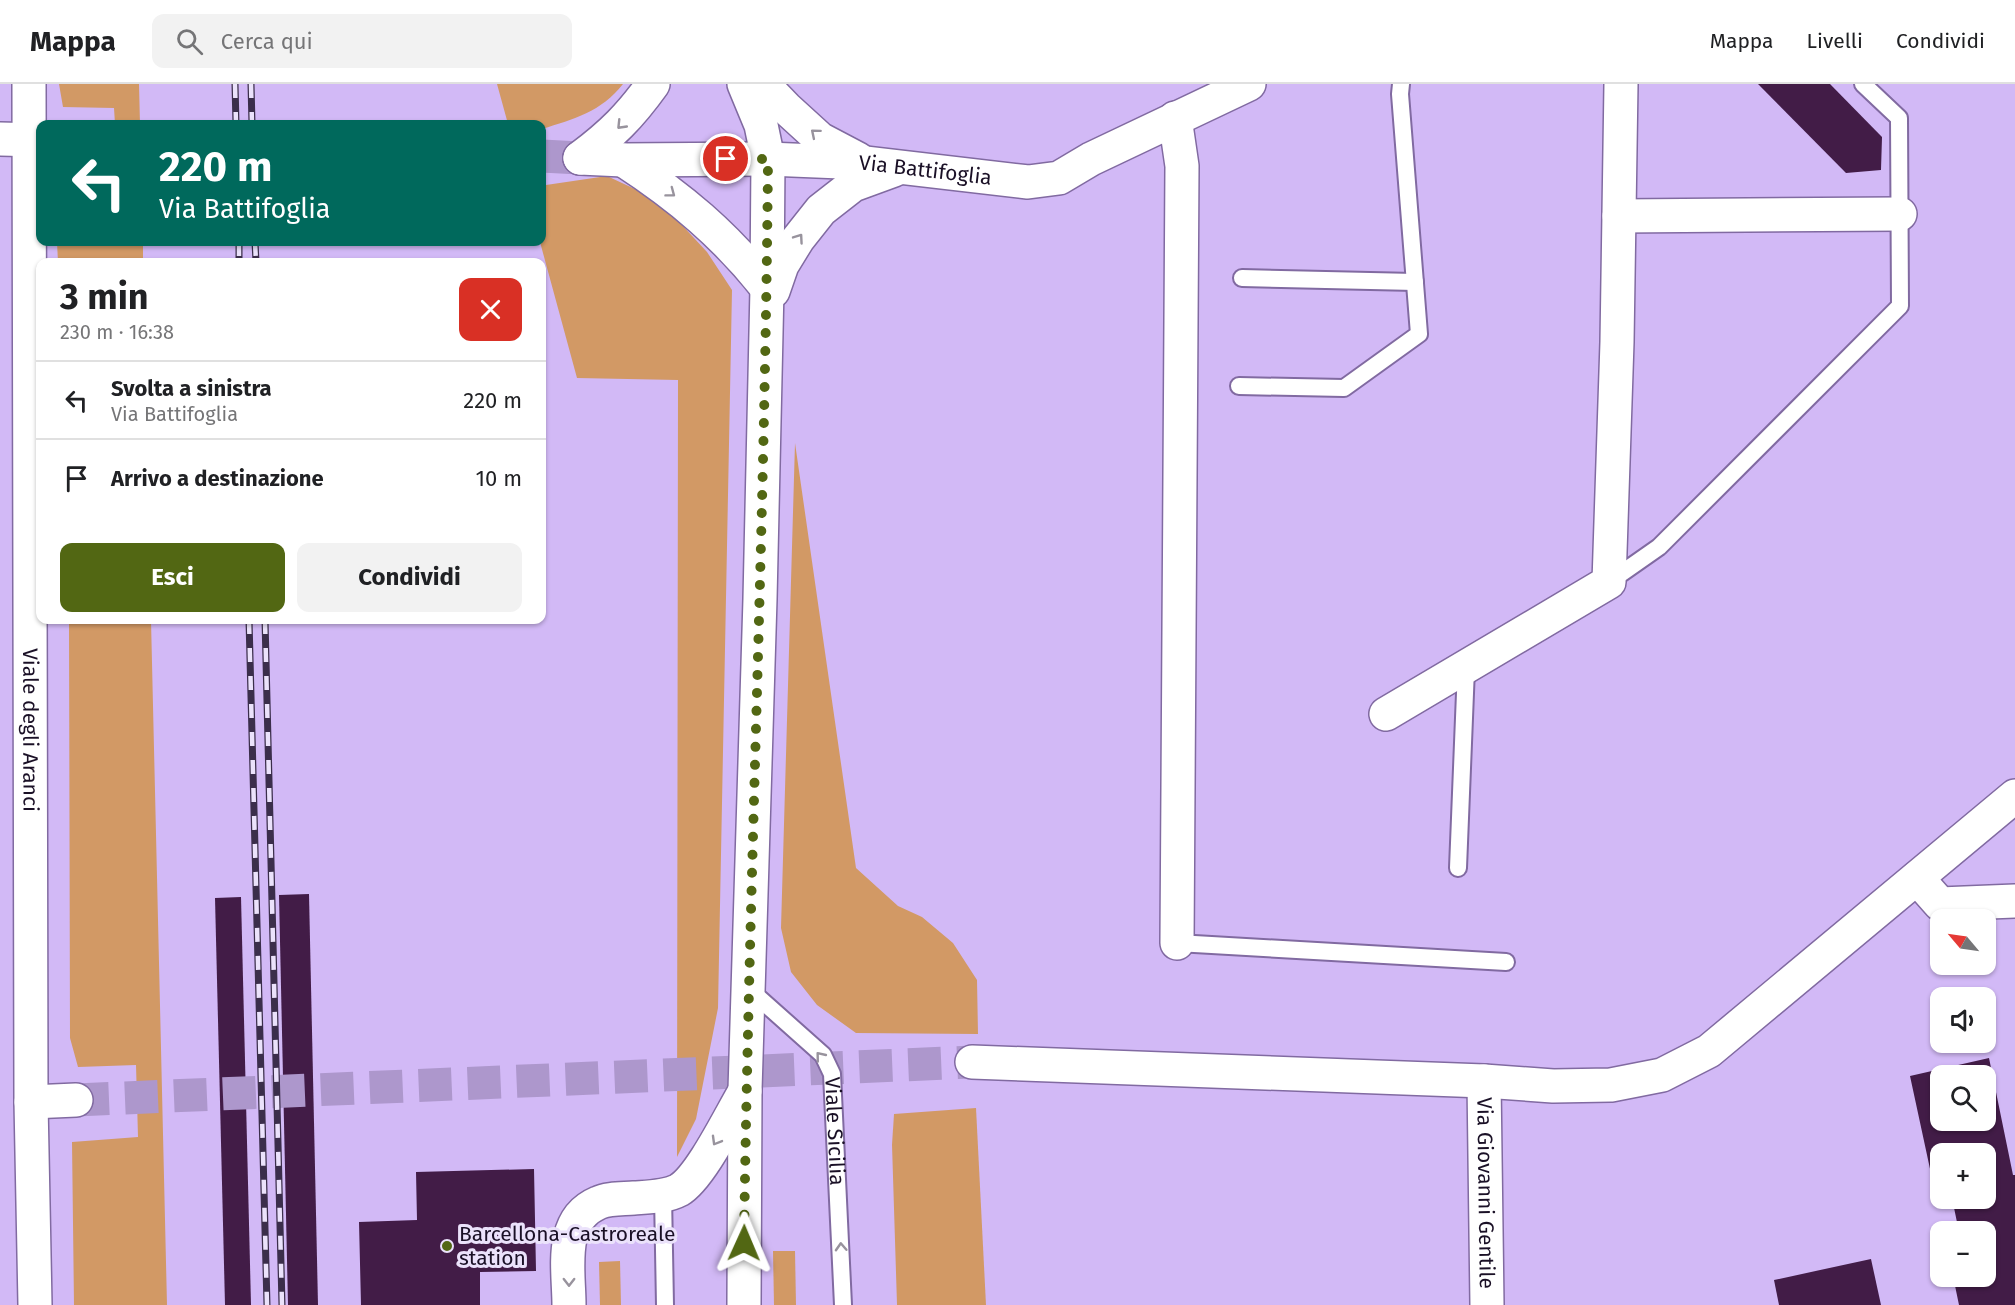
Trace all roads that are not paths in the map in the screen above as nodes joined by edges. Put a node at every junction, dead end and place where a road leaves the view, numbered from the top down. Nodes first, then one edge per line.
1 (29, 84) edge
2 (653, 84) edge
3 (744, 84) edge
4 (763, 84) edge
5 (1249, 84) edge
6 (1401, 84) edge
7 (1621, 84) edge
8 (1863, 84) edge
9 (1175, 118) junction
10 (24, 139) edge
11 (768, 159) junction
12 (623, 160) junction
13 (865, 163) junction
14 (899, 168) junction
15 (1900, 214) junction
16 (1619, 216) junction
17 (1242, 278) dead end
18 (1415, 282) junction
19 (767, 299) junction
20 (1239, 386) dead end
21 (1609, 582) junction
22 (1466, 668) junction
23 (1386, 714) dead end
24 (2015, 796) edge
25 (1458, 868) dead end
26 (1917, 878) junction
27 (2015, 901) edge
28 (1177, 943) joint
29 (1506, 962) dead end
30 (750, 990) junction
31 (972, 1062) tunnel mouth
32 (1484, 1081) junction
33 (746, 1090) junction
34 (76, 1100) tunnel mouth
35 (31, 1102) junction
36 (663, 1195) junction
37 (35, 1305) edge
38 (569, 1305) edge
39 (665, 1305) edge
40 (744, 1305) edge
41 (843, 1305) edge
42 (1487, 1305) edge

1 - 10 street, Viale degli Aranci
2 -> 12 street, Via Battifoglia
3 - 11 street
13 -> 4 street
5 - 9 street, Via Battifoglia
6 - 18 lane
7 - 16 street
8 - 15 lane
9 - 14 street, Via Battifoglia
9 - 28 street
10 - 35 street, Viale degli Aranci
11 - 12 street, Via Battifoglia
11 - 13 street, Via Battifoglia
11 - 19 street
12 -> 19 street
13 - 14 street, Via Battifoglia
19 -> 14 street
15 - 16 street
15 - 21 lane
16 - 21 street
17 - 18 lane
18 - 20 lane
19 - 30 street
21 - 22 street
22 - 23 street
22 - 25 lane
24 - 26 street
26 - 27 street
26 - 32 street
28 - 29 lane
30 - 33 street
41 -> 30 lane, Viale Sicilia
31 - 32 street
32 - 42 street, Via Giovanni Gentile
33 -> 36 street
33 - 40 street
34 - 35 street
35 - 37 street, Viale degli Aranci
36 -> 38 street
36 - 39 lane

